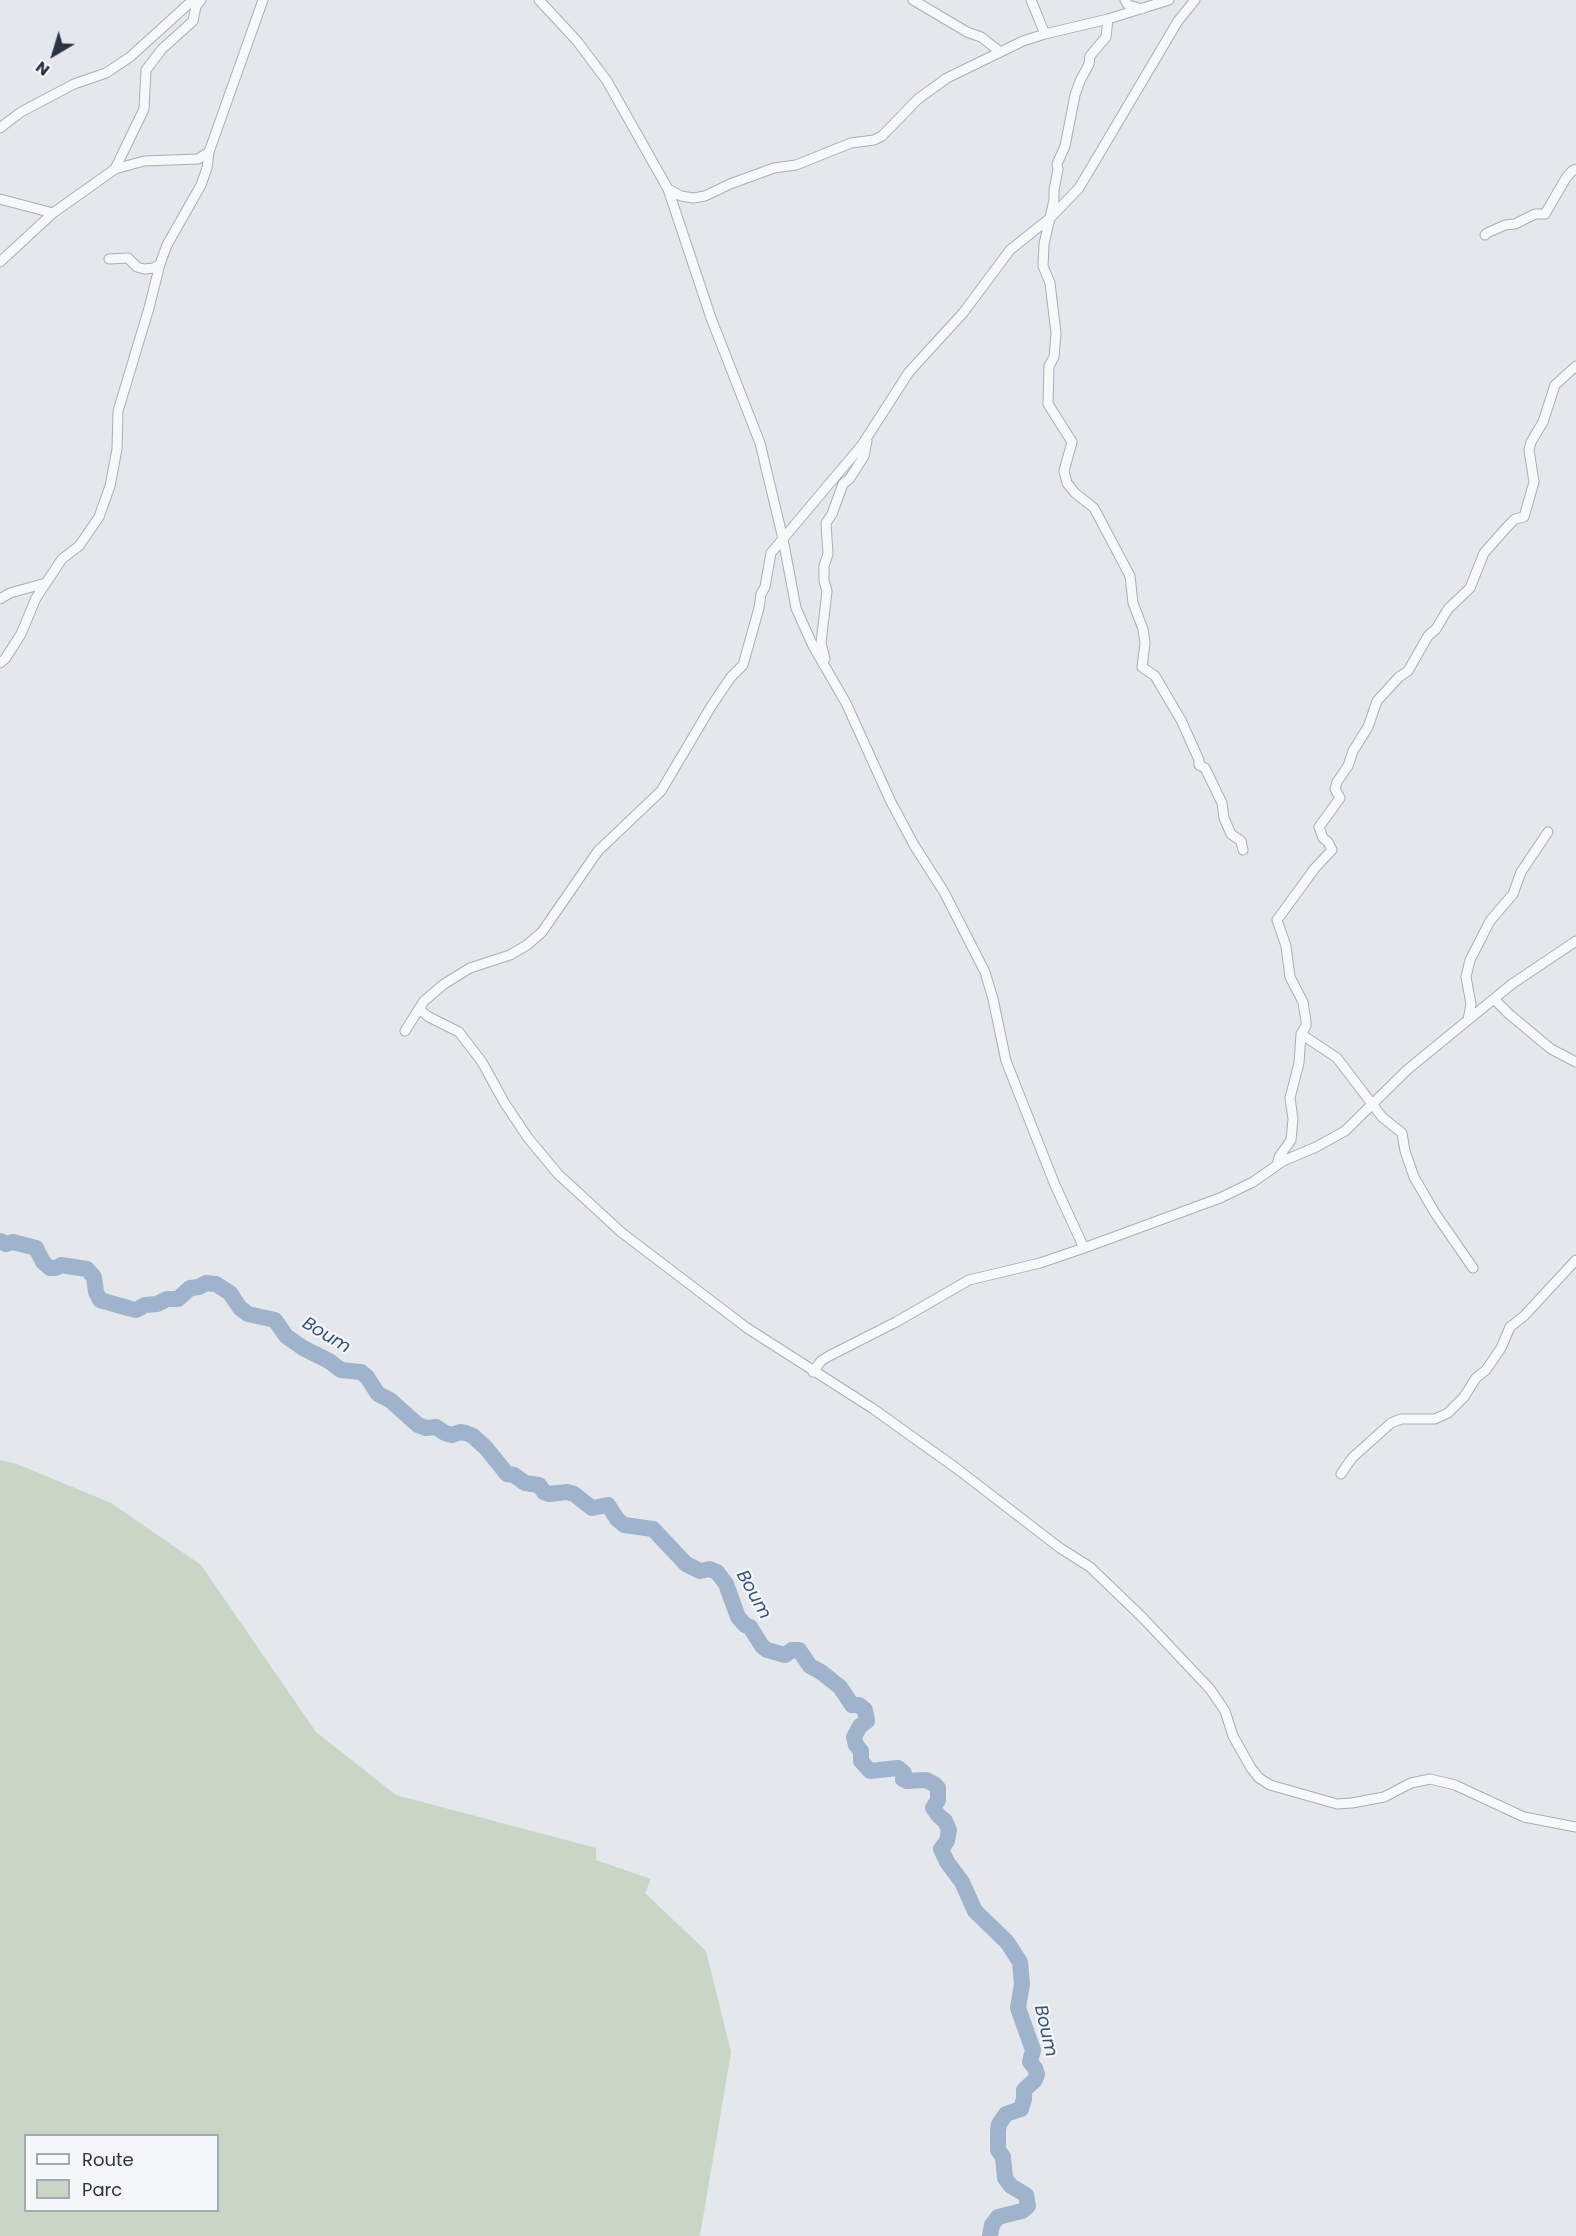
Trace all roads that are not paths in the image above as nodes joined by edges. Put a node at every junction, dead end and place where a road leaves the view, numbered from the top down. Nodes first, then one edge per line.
1 (193, 0) edge
2 (201, 0) edge
3 (264, 0) edge
4 (539, 0) edge
5 (913, 0) edge
6 (1031, 0) edge
7 (1125, 0) edge
8 (1168, 0) edge
9 (1195, 0) edge
10 (1142, 9) junction
11 (1108, 20) junction
12 (1045, 34) junction
13 (999, 51) junction
14 (0, 128) edge
15 (209, 152) junction
16 (1576, 169) edge
17 (115, 170) junction
18 (668, 189) junction
19 (685, 197) junction
20 (0, 199) edge
21 (53, 213) junction
22 (676, 214) junction
23 (1050, 218) junction
24 (1485, 235) dead end
25 (109, 259) dead end
26 (0, 262) edge
27 (160, 264) junction
28 (1576, 366) edge
29 (866, 439) junction
30 (783, 539) junction
31 (46, 583) junction
32 (0, 599) edge
33 (0, 663) edge
34 (829, 673) junction
35 (1548, 832) dead end
36 (1243, 850) dead end
37 (1576, 941) edge
38 (1494, 999) junction
39 (420, 1010) junction
40 (1468, 1020) junction
41 (405, 1030) dead end
42 (1301, 1034) junction
43 (1576, 1062) edge
44 (1373, 1103) junction
45 (1277, 1165) junction
46 (1084, 1248) junction
47 (1576, 1260) edge
48 (1473, 1268) dead end
49 (813, 1372) junction
50 (1341, 1474) dead end
51 (1576, 1827) edge

1 - 14 street
2 - 17 street
3 - 15 street
4 - 18 street
5 - 13 street
6 - 12 street
7 - 10 street
8 - 10 street
9 - 23 street
10 - 11 street
11 - 12 street
11 - 23 street
12 - 13 street
13 - 19 street
15 - 17 street
15 - 27 street
16 - 24 street
17 - 21 street
18 - 19 street
18 - 22 street
19 - 22 street
20 - 21 street
21 - 26 street
22 - 30 street
23 - 29 street
23 - 36 street
25 - 27 street
27 - 31 street
28 - 42 street
29 - 30 street
29 - 34 street
30 - 34 street
30 - 39 street
31 - 32 street
31 - 33 street
34 - 46 street
35 - 40 street
37 - 38 street
38 - 40 street
38 - 43 street
39 - 41 street
39 - 49 street
40 - 44 street
42 - 44 street
42 - 45 street
44 - 45 street
44 - 48 street
45 - 46 street
46 - 49 street
47 - 50 street
49 - 51 street

